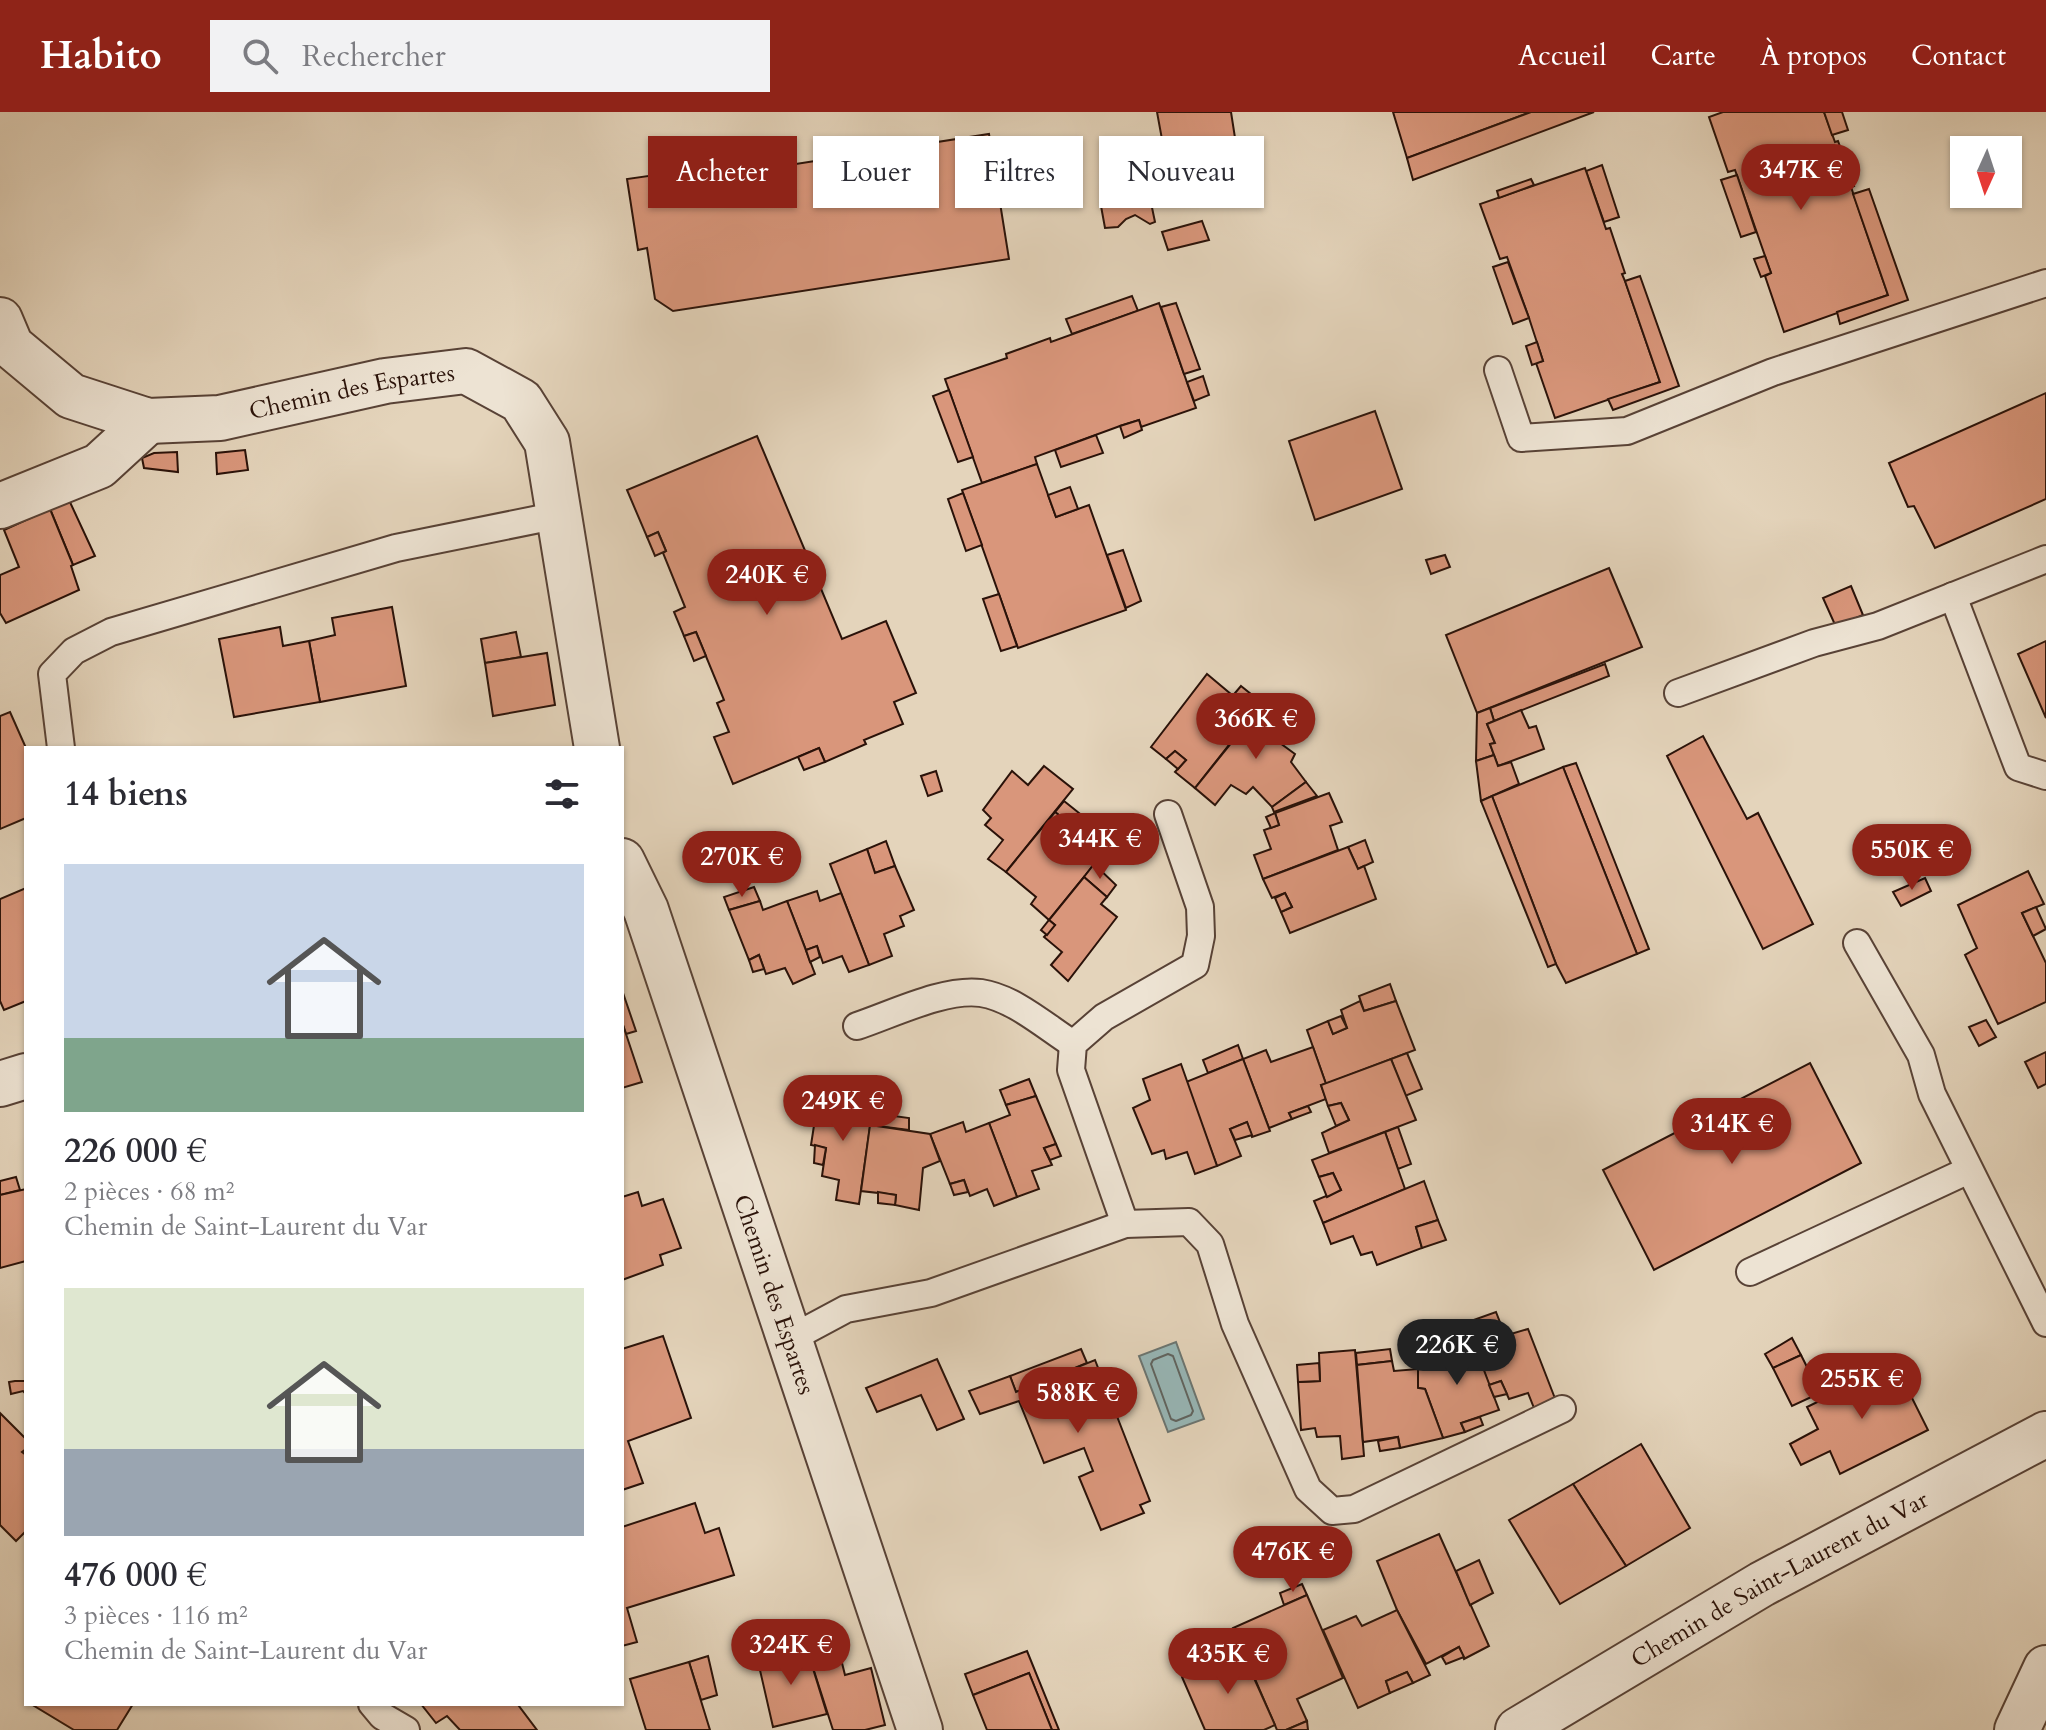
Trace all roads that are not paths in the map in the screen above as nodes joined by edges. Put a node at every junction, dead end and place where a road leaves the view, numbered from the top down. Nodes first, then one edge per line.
1 (2046, 283) edge
2 (0, 320) edge
3 (1498, 370) dead end
4 (148, 421) junction
5 (0, 506) edge
6 (559, 515) junction
7 (2046, 559) edge
8 (1953, 596) junction
9 (1678, 693) dead end
10 (61, 746) edge
11 (597, 746) edge
12 (2046, 776) edge
13 (1168, 814) dead end
14 (624, 870) edge
15 (1857, 943) dead end
16 (857, 1026) dead end
17 (1073, 1044) junction
18 (24, 1077) edge
19 (0, 1084) edge
20 (1969, 1170) junction
21 (1125, 1224) junction
22 (1750, 1272) dead end
23 (2046, 1323) edge
24 (790, 1339) junction
25 (1562, 1409) dead end
26 (2046, 1434) edge
27 (2046, 1668) edge
28 (374, 1706) edge
29 (406, 1730) edge
30 (920, 1730) edge
31 (1518, 1730) edge
32 (2017, 1730) edge

1 - 3 lane
2 - 4 street, Chemin des Espartes
4 - 5 street
4 - 6 street, Chemin des Espartes
6 - 10 lane
6 - 11 street, Chemin des Espartes
7 - 8 lane
8 - 9 lane
8 - 12 lane
13 - 17 lane
14 - 24 street, Chemin des Espartes
15 - 20 lane
16 - 17 lane
17 - 21 lane
18 - 19 street
20 - 22 lane
20 - 23 lane
21 - 24 lane
21 - 25 lane
24 - 30 street, Chemin des Espartes
26 - 31 street, Chemin de Saint-Laurent du Var
27 - 32 street
28 - 29 lane

